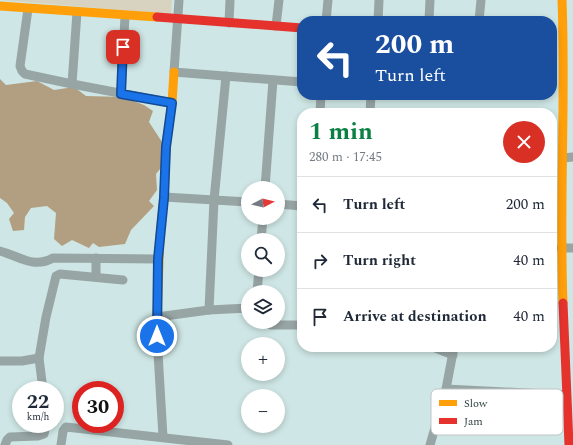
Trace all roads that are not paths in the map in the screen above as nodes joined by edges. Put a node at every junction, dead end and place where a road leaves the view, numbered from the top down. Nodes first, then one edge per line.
1 (179, 0) edge
2 (230, 0) edge
3 (278, 0) edge
4 (328, 0) edge
5 (379, 0) edge
6 (430, 0) edge
7 (481, 0) edge
8 (562, 0) edge
9 (0, 6) edge
10 (28, 9) junction
11 (77, 12) junction
12 (125, 16) junction
13 (326, 16) edge
14 (378, 16) edge
15 (429, 16) edge
16 (479, 16) edge
17 (178, 19) junction
18 (229, 23) junction
19 (276, 26) junction
20 (297, 28) edge
21 (568, 50) edge
22 (174, 72) junction
23 (226, 76) junction
24 (273, 80) junction
25 (297, 82) edge
26 (72, 84) junction
27 (121, 94) junction
28 (172, 103) junction
29 (573, 157) edge
30 (563, 158) junction
31 (266, 181) edge
32 (164, 198) junction
33 (214, 200) junction
34 (241, 202) edge
35 (285, 205) edge
36 (297, 206) edge
37 (561, 248) junction
38 (573, 248) edge
39 (0, 251) edge
40 (96, 258) junction
41 (158, 259) junction
42 (96, 277) junction
43 (123, 280) dead end
44 (241, 308) edge
45 (209, 310) junction
46 (157, 317) junction
47 (285, 325) edge
48 (297, 325) edge
49 (568, 343) edge
50 (453, 352) edge
51 (39, 358) junction
52 (0, 361) edge
53 (42, 381) edge
54 (446, 389) edge
55 (563, 395) edge
56 (566, 395) junction
57 (44, 433) edge
58 (433, 435) edge
59 (570, 435) edge
60 (163, 437) junction
61 (153, 441) edge
62 (5, 445) edge
63 (61, 445) edge
64 (228, 445) edge
65 (430, 445) edge
66 (569, 445) edge

1 - 17 street
2 - 18 street
3 - 19 street
4 - 13 street
5 - 14 street
6 - 15 street
7 - 16 street
8 - 21 street
9 - 10 street
10 - 11 street
10 - 26 street
11 - 12 street
11 - 26 street
12 - 17 street
12 - 27 street
17 - 18 street
17 - 22 street
18 - 19 street
19 - 20 street
21 - 30 street
22 - 23 street
22 - 28 street
23 - 24 street
23 - 33 street
24 - 25 street
24 - 31 street
26 - 27 street
27 - 28 street
28 - 32 street
29 - 30 street
30 - 37 street
32 - 33 street
32 - 41 street
33 - 34 street
33 - 45 street
35 - 36 street
37 - 38 street
37 - 49 street
39 - 40 street
40 - 41 street
40 - 42 street
41 - 46 street
42 - 43 street
42 - 51 street
44 - 45 street
45 - 46 street
46 - 60 street
47 - 48 street
49 - 56 street
50 - 54 street
51 - 52 street
51 - 53 street
55 - 56 street
56 - 59 street
57 - 62 street
58 - 65 street
59 - 66 street
60 - 61 street
60 - 64 street
61 - 63 street

